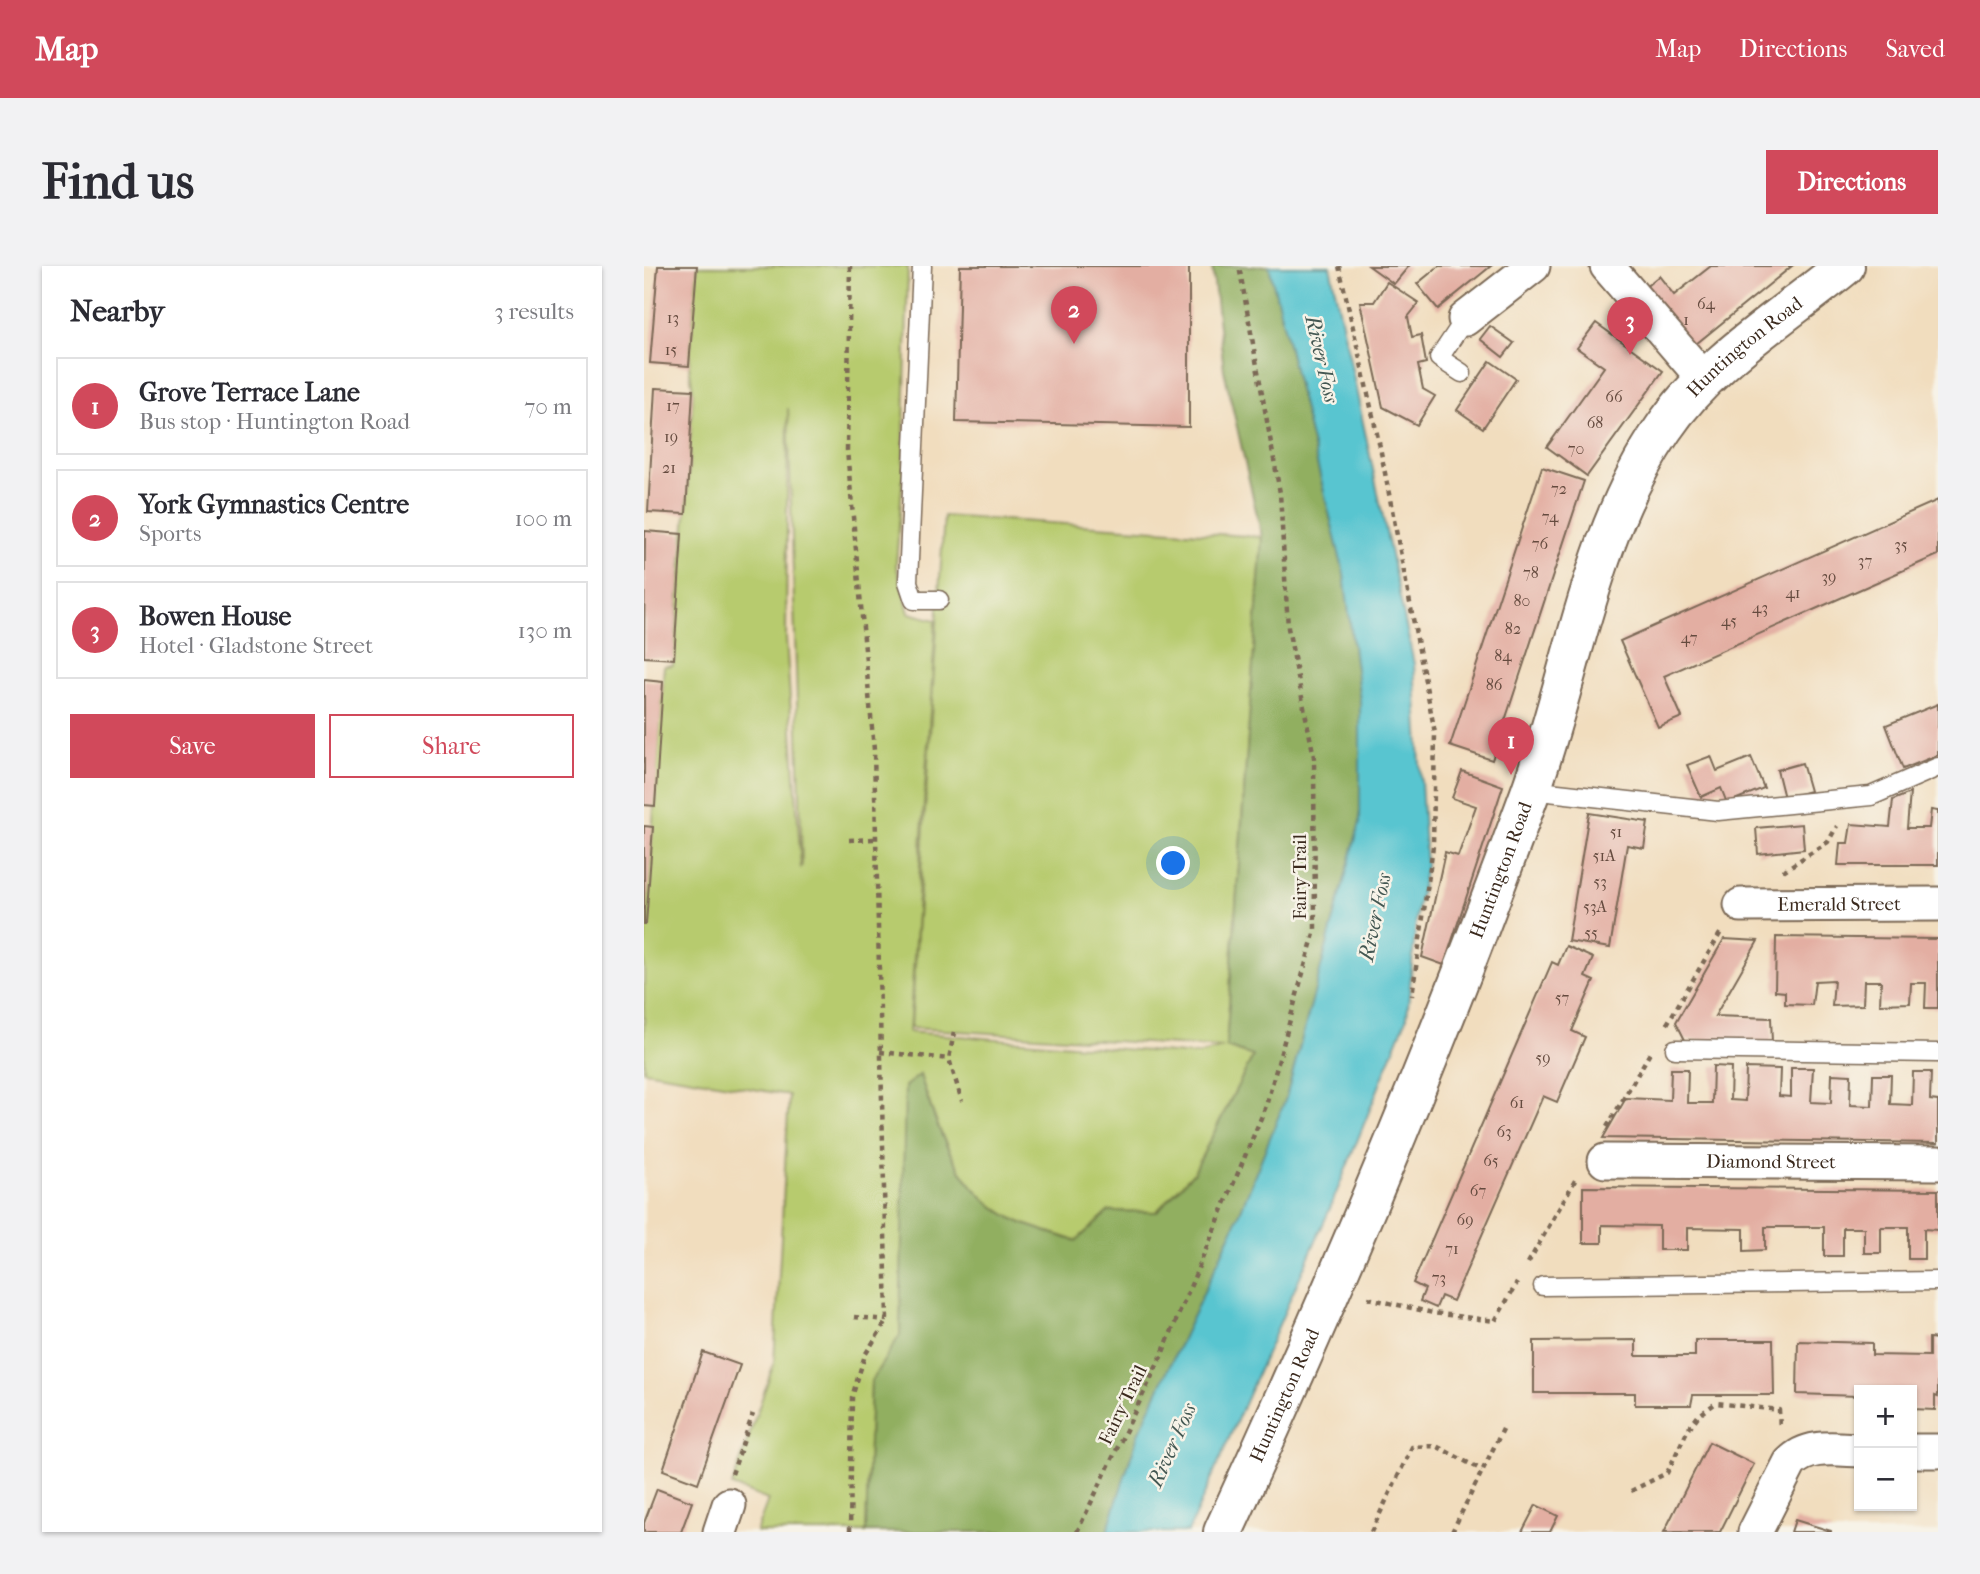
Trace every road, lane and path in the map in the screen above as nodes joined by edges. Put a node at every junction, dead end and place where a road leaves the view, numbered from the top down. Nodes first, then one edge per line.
1 (850, 266) edge
2 (922, 266) edge
3 (1239, 266) edge
4 (1339, 266) edge
5 (1533, 266) edge
6 (1607, 266) edge
7 (1844, 266) edge
8 (1465, 319) joint
9 (1462, 373) dead end
10 (1704, 379) junction
11 (939, 600) dead end
12 (1938, 766) edge
13 (1531, 790) junction
14 (1871, 796) junction
15 (849, 839) dead end
16 (876, 839) junction
17 (1938, 904) edge
18 (1741, 905) junction
19 (1664, 1030) dead end
20 (954, 1032) dead end
21 (1657, 1041) dead end
22 (1430, 1049) junction
23 (1675, 1049) dead end
24 (880, 1052) junction
25 (1938, 1053) edge
26 (949, 1059) junction
27 (962, 1101) dead end
28 (1597, 1153) junction
29 (1938, 1163) edge
30 (1336, 1277) junction
31 (1938, 1281) edge
32 (1543, 1286) dead end
33 (855, 1317) dead end
34 (887, 1320) junction
35 (753, 1414) dead end
36 (1505, 1426) dead end
37 (1854, 1450) edge
38 (1917, 1451) edge
39 (1938, 1451) edge
40 (1798, 1454) junction
41 (1482, 1470) junction
42 (1631, 1491) dead end
43 (725, 1518) edge
44 (850, 1532) edge
45 (1077, 1532) edge
46 (1223, 1532) edge
47 (1371, 1532) edge
48 (1452, 1532) edge
49 (1755, 1532) edge

1 - 16 path
2 - 11 lane
3 - 45 path, Fairy Trail
4 - 22 path
5 - 8 street
6 - 10 street
7 - 10 street, Huntington Road
8 - 9 lane
10 - 13 street, Huntington Road
12 - 14 lane
13 - 14 lane
13 - 22 street, Huntington Road
14 - 18 path
15 - 16 path
16 - 24 path
17 - 18 street, Emerald Street
18 - 19 path
20 - 26 path
21 - 28 path
22 - 30 street, Huntington Road
23 - 25 lane
24 - 26 path
24 - 34 path
26 - 27 path
28 - 29 street, Diamond Street
28 - 30 path
30 - 46 street, Huntington Road
31 - 32 lane
33 - 34 path
34 - 44 path
35 - 43 path
36 - 41 path
37 - 40 street
38 - 39 street
40 - 42 path
40 - 49 street
41 - 47 path
41 - 48 path

